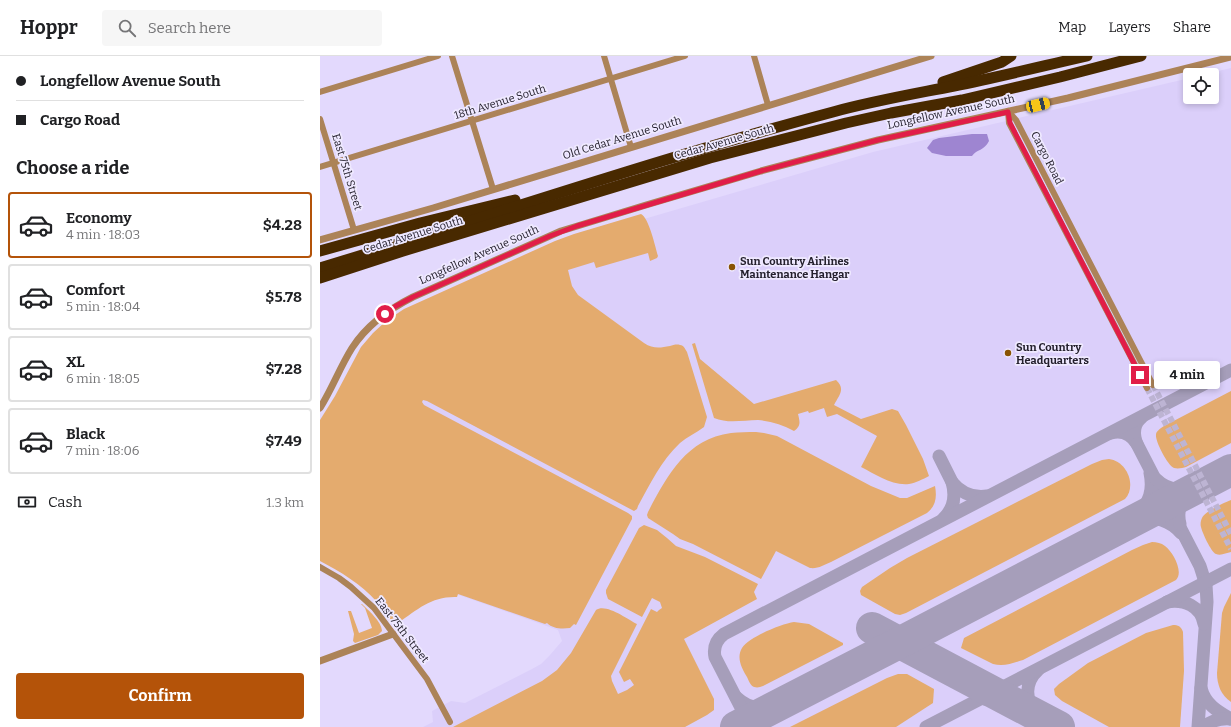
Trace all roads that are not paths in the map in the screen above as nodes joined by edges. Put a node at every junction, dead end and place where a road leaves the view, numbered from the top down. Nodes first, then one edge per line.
1 (438, 56) edge
2 (452, 56) edge
3 (604, 56) edge
4 (685, 56) edge
5 (754, 56) edge
6 (931, 56) edge
7 (1011, 56) edge
8 (1087, 56) edge
9 (1141, 56) edge
10 (1231, 57) edge
11 (611, 79) junction
12 (320, 92) edge
13 (881, 100) junction
14 (768, 105) junction
15 (1008, 112) junction
16 (320, 119) edge
17 (472, 121) junction
18 (631, 147) junction
19 (334, 163) junction
20 (320, 167) edge
21 (493, 189) junction
22 (555, 194) junction
23 (354, 230) junction
24 (320, 240) edge
25 (320, 251) edge
26 (321, 273) edge
27 (1154, 385) tunnel mouth
28 (1147, 388) tunnel mouth
29 (320, 408) edge
30 (320, 567) edge
31 (393, 634) junction
32 (320, 661) edge
33 (450, 722) dead end

1 - 12 street
2 - 17 street
3 - 11 street
4 - 11 street, 18th Avenue South
5 - 14 street
6 - 14 street, Old Cedar Avenue South
7 - 13 highway
8 - 13 highway, Cedar Avenue South
9 - 26 highway, Cedar Avenue South
10 - 15 street, Longfellow Avenue South
11 - 17 street, 18th Avenue South
11 - 18 street
13 - 22 highway, Cedar Avenue South
14 - 18 street, Old Cedar Avenue South
15 - 27 street, Cargo Road
15 - 28 street, Cargo Road
15 - 29 street, Longfellow Avenue South
16 - 19 street, East 75th Street
17 - 19 street, 18th Avenue South
17 - 21 street
18 - 21 street, Old Cedar Avenue South
19 - 20 street, 18th Avenue South
19 - 23 street, East 75th Street
21 - 23 street, Old Cedar Avenue South
22 - 25 highway
22 - 26 highway, Cedar Avenue South
23 - 24 street, Old Cedar Avenue South
30 - 31 street, East 75th Street
31 - 32 street
31 - 33 street, East 75th Street

